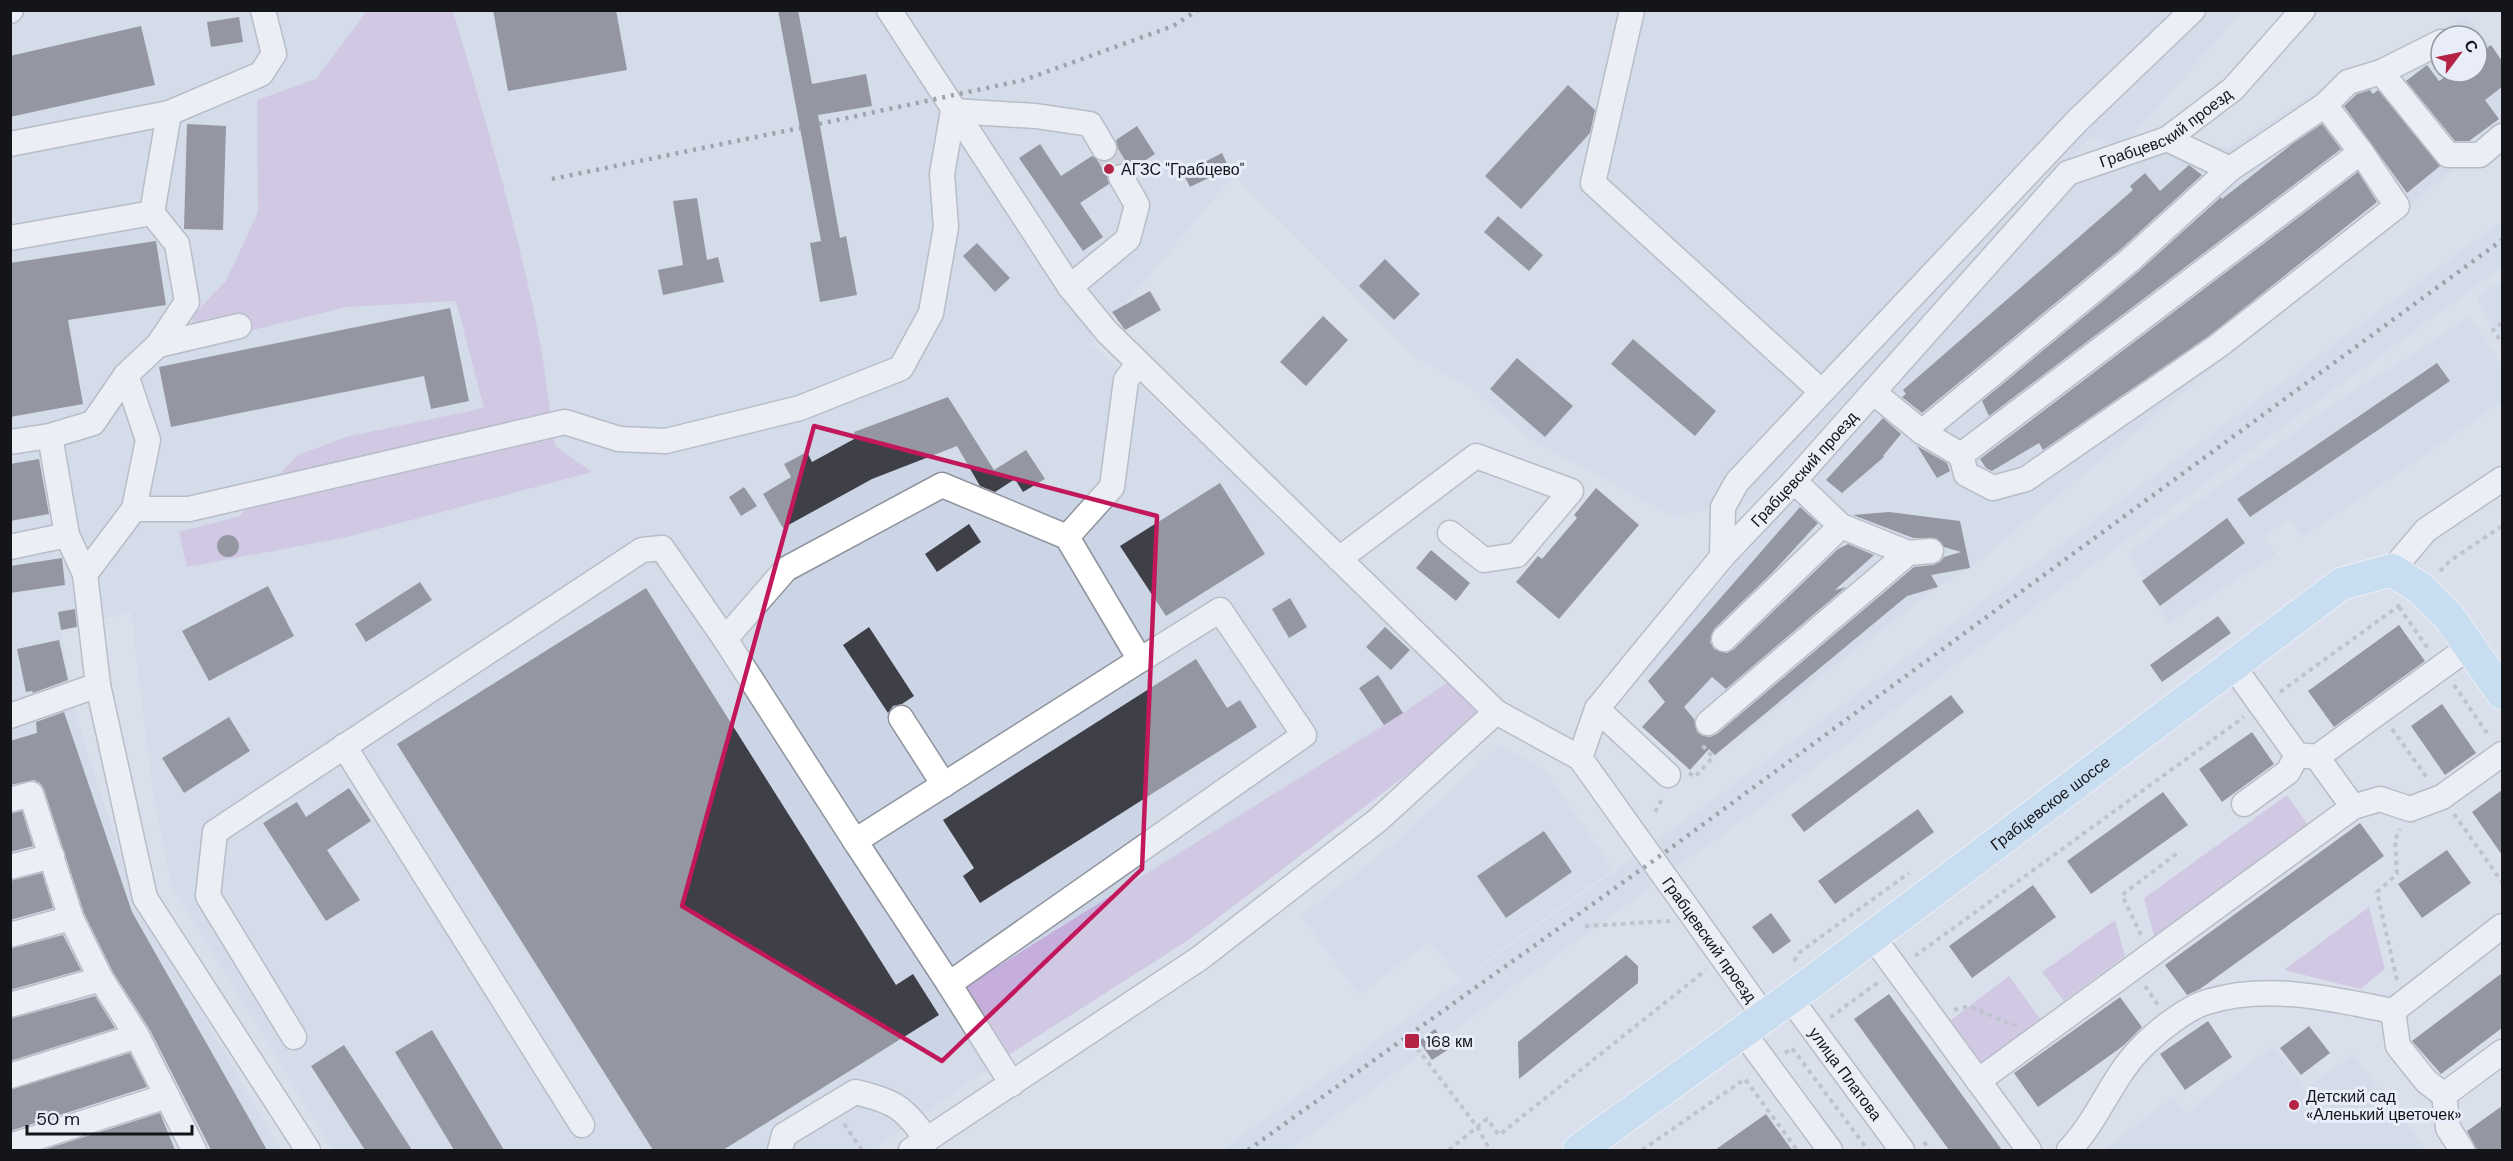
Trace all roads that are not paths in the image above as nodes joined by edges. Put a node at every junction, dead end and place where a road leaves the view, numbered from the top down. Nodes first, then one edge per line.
1 (263, 10) edge
2 (889, 10) edge
3 (1632, 10) edge
4 (2193, 10) edge
5 (2303, 10) edge
6 (2429, 48) edge
7 (2381, 72) junction
8 (2325, 105) junction
9 (953, 111) junction
10 (169, 113) junction
11 (2502, 136) edge
12 (2167, 138) junction
13 (10, 144) edge
14 (1104, 148) tunnel mouth
15 (2361, 152) junction
16 (2230, 169) junction
17 (1121, 177) tunnel mouth
18 (152, 213) junction
19 (10, 238) edge
20 (1070, 286) junction
21 (239, 326) dead end
22 (158, 345) junction
23 (1138, 364) junction
24 (126, 375) junction
25 (1822, 392) junction
26 (1873, 392) junction
27 (1922, 432) junction
28 (50, 436) junction
29 (10, 442) edge
30 (1961, 455) junction
31 (2502, 479) edge
32 (1794, 481) junction
33 (134, 509) junction
34 (1841, 526) junction
35 (1450, 533) dead end
36 (67, 535) junction
37 (1067, 537) junction
38 (10, 547) edge
39 (1722, 557) junction
40 (1339, 559) junction
41 (2392, 570) junction
42 (85, 574) junction
43 (725, 639) junction
44 (1724, 639) dead end
45 (2469, 646) junction
46 (1140, 660) junction
47 (2233, 666) junction
48 (98, 685) junction
49 (2502, 693) edge
50 (1597, 709) junction
51 (1496, 712) junction
52 (10, 716) edge
53 (901, 718) dead end
54 (1708, 723) dead end
55 (344, 746) junction
56 (2502, 754) edge
57 (2307, 756) junction
58 (1580, 758) junction
59 (1668, 775) dead end
60 (944, 785) junction
61 (10, 800) edge
62 (2244, 804) dead end
63 (2353, 807) junction
64 (855, 841) junction
65 (52, 856) junction
66 (10, 867) edge
67 (71, 918) junction
68 (2502, 926) edge
69 (10, 935) edge
70 (1873, 937) junction
71 (101, 979) junction
72 (948, 984) junction
73 (1799, 992) junction
74 (10, 1005) edge
75 (2392, 1011) junction
76 (1754, 1024) junction
77 (137, 1036) junction
78 (294, 1037) dead end
79 (2502, 1052) edge
80 (10, 1076) edge
81 (1978, 1081) junction
82 (1012, 1084) junction
83 (2444, 1095) junction
84 (167, 1096) junction
85 (582, 1125) dead end
86 (919, 1145) edge
87 (10, 1146) edge
88 (1912, 1146) edge
89 (194, 1150) edge
90 (308, 1150) edge
91 (780, 1150) edge
92 (1579, 1150) edge
93 (1830, 1150) edge
94 (2029, 1150) edge
95 (2069, 1150) edge
96 (2462, 1150) edge

1 - 10 street
2 - 9 street
3 - 25 street
4 - 25 street
5 - 12 street, Грабцевский проезд
6 - 7 street
7 - 8 street
7 - 11 street
8 - 15 street
8 - 16 street
9 - 14 street
9 - 20 street
9 - 33 street
10 - 13 street
10 - 18 street
12 - 16 street
12 - 26 street, Грабцевский проезд
15 - 30 street
15 - 30 street
16 - 27 street
17 - 20 street
18 - 19 street
18 - 22 street
20 - 23 street
21 - 22 street
22 - 24 street
23 - 37 street
23 - 40 street
24 - 28 street
24 - 33 street
25 - 39 street
26 - 27 street
26 - 32 street, Грабцевский проезд
27 - 30 street
28 - 29 street
28 - 36 street
31 - 41 street
32 - 34 street
32 - 39 street, Грабцевский проезд
33 - 42 street
34 - 44 street
34 - 54 street
35 - 40 street
36 - 38 street
36 - 42 street
37 - 43 street
37 - 46 street
39 - 50 street, Грабцевский проезд
40 - 51 street
41 - 45 main road
41 - 47 main road, Грабцевское шоссе
42 - 48 street
43 - 55 street
43 - 64 street
45 - 49 main road
45 - 57 street
46 - 60 street
46 - 72 street
47 - 57 street
47 - 70 main road, Грабцевское шоссе
48 - 52 street
48 - 90 street
50 - 58 street, Грабцевский проезд
50 - 59 street
51 - 58 street
51 - 82 street
53 - 60 street
55 - 78 street
55 - 85 street
56 - 63 street
57 - 62 street
57 - 63 street
58 - 76 street, Грабцевский проезд
60 - 64 street
61 - 65 street
63 - 81 street
64 - 72 street
65 - 66 street
65 - 67 street
67 - 69 street
67 - 71 street
68 - 75 street
70 - 73 main road, Грабцевское шоссе
70 - 81 street
71 - 74 street
71 - 77 street
72 - 82 street
73 - 76 main road, Грабцевское шоссе
73 - 88 street, улица Платова
75 - 83 street
75 - 95 street
76 - 92 main road, Грабцевское шоссе
76 - 93 street
77 - 80 street
77 - 84 street
79 - 83 street
81 - 94 street
82 - 86 street
83 - 96 street
84 - 87 street
84 - 89 street
86 - 91 street

